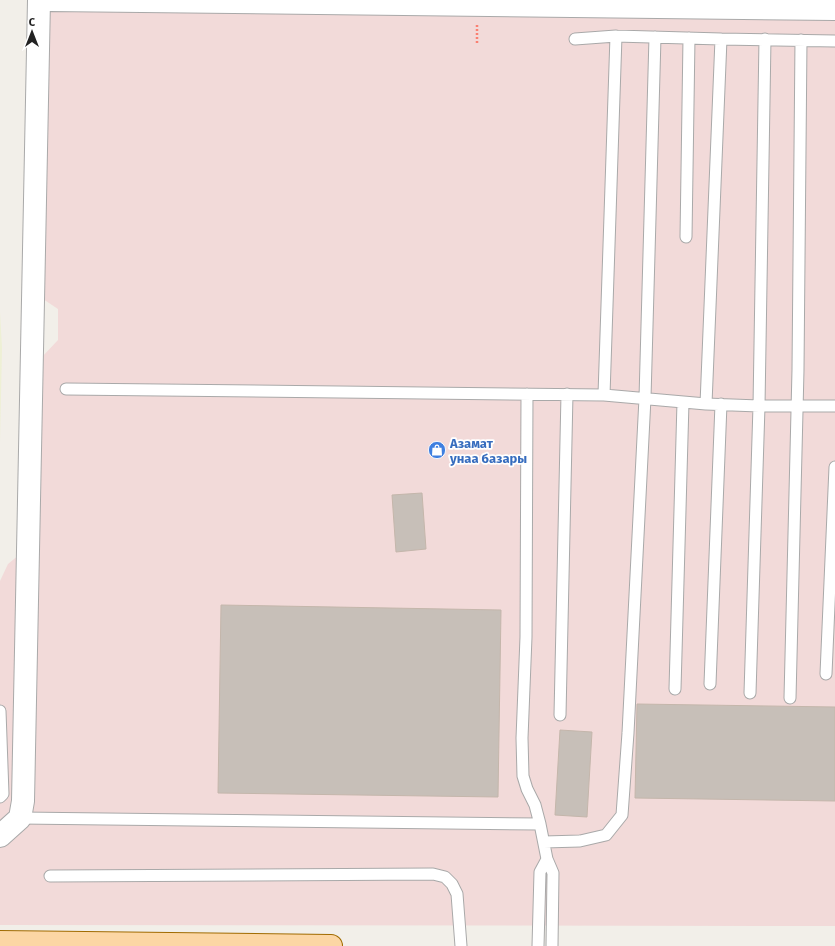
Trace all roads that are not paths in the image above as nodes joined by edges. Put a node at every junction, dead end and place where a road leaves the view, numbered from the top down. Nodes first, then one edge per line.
1 (39, 0) edge
2 (50, 0) edge
3 (185, 0) edge
4 (835, 8) edge
5 (616, 36) junction
6 (655, 37) junction
7 (689, 38) junction
8 (722, 38) junction
9 (575, 39) dead end
10 (765, 39) junction
11 (801, 40) junction
12 (835, 41) edge
13 (686, 238) dead end
14 (66, 389) dead end
15 (527, 394) junction
16 (567, 394) junction
17 (604, 395) junction
18 (645, 398) junction
19 (683, 402) junction
20 (706, 404) junction
21 (721, 404) junction
22 (759, 406) junction
23 (797, 406) junction
24 (835, 406) edge
25 (835, 467) edge
26 (826, 674) dead end
27 (710, 684) dead end
28 (675, 689) dead end
29 (750, 693) dead end
30 (790, 698) dead end
31 (0, 711) edge
32 (560, 715) dead end
33 (0, 797) edge
34 (20, 818) junction
35 (540, 824) junction
36 (0, 836) edge
37 (544, 842) junction
38 (547, 859) junction
39 (50, 876) dead end
40 (0, 942) edge
41 (331, 946) edge
42 (461, 946) edge
43 (538, 946) edge
44 (552, 946) edge

1 - 34 street
2 - 3 street
3 - 4 street
5 - 6 lane
5 - 9 lane
5 - 17 lane
6 - 7 lane
6 - 18 lane
7 - 8 lane
7 - 13 lane
8 - 10 lane
8 - 20 lane
10 - 11 lane
10 - 22 lane
11 - 12 lane
11 - 23 lane
14 - 15 lane
15 - 16 lane
15 - 35 lane
16 - 17 lane
16 - 32 lane
17 - 18 lane
18 - 19 lane
18 - 37 lane
19 - 20 lane
19 - 28 lane
20 - 21 lane
21 - 22 lane
21 - 27 lane
22 - 23 lane
22 - 29 lane
23 - 24 lane
23 - 30 lane
25 - 26 lane
31 - 33 lane
34 - 35 lane
34 - 36 street
35 - 37 lane
37 - 38 lane
38 - 43 lane
38 - 44 lane
39 - 42 lane
40 - 41 main road

